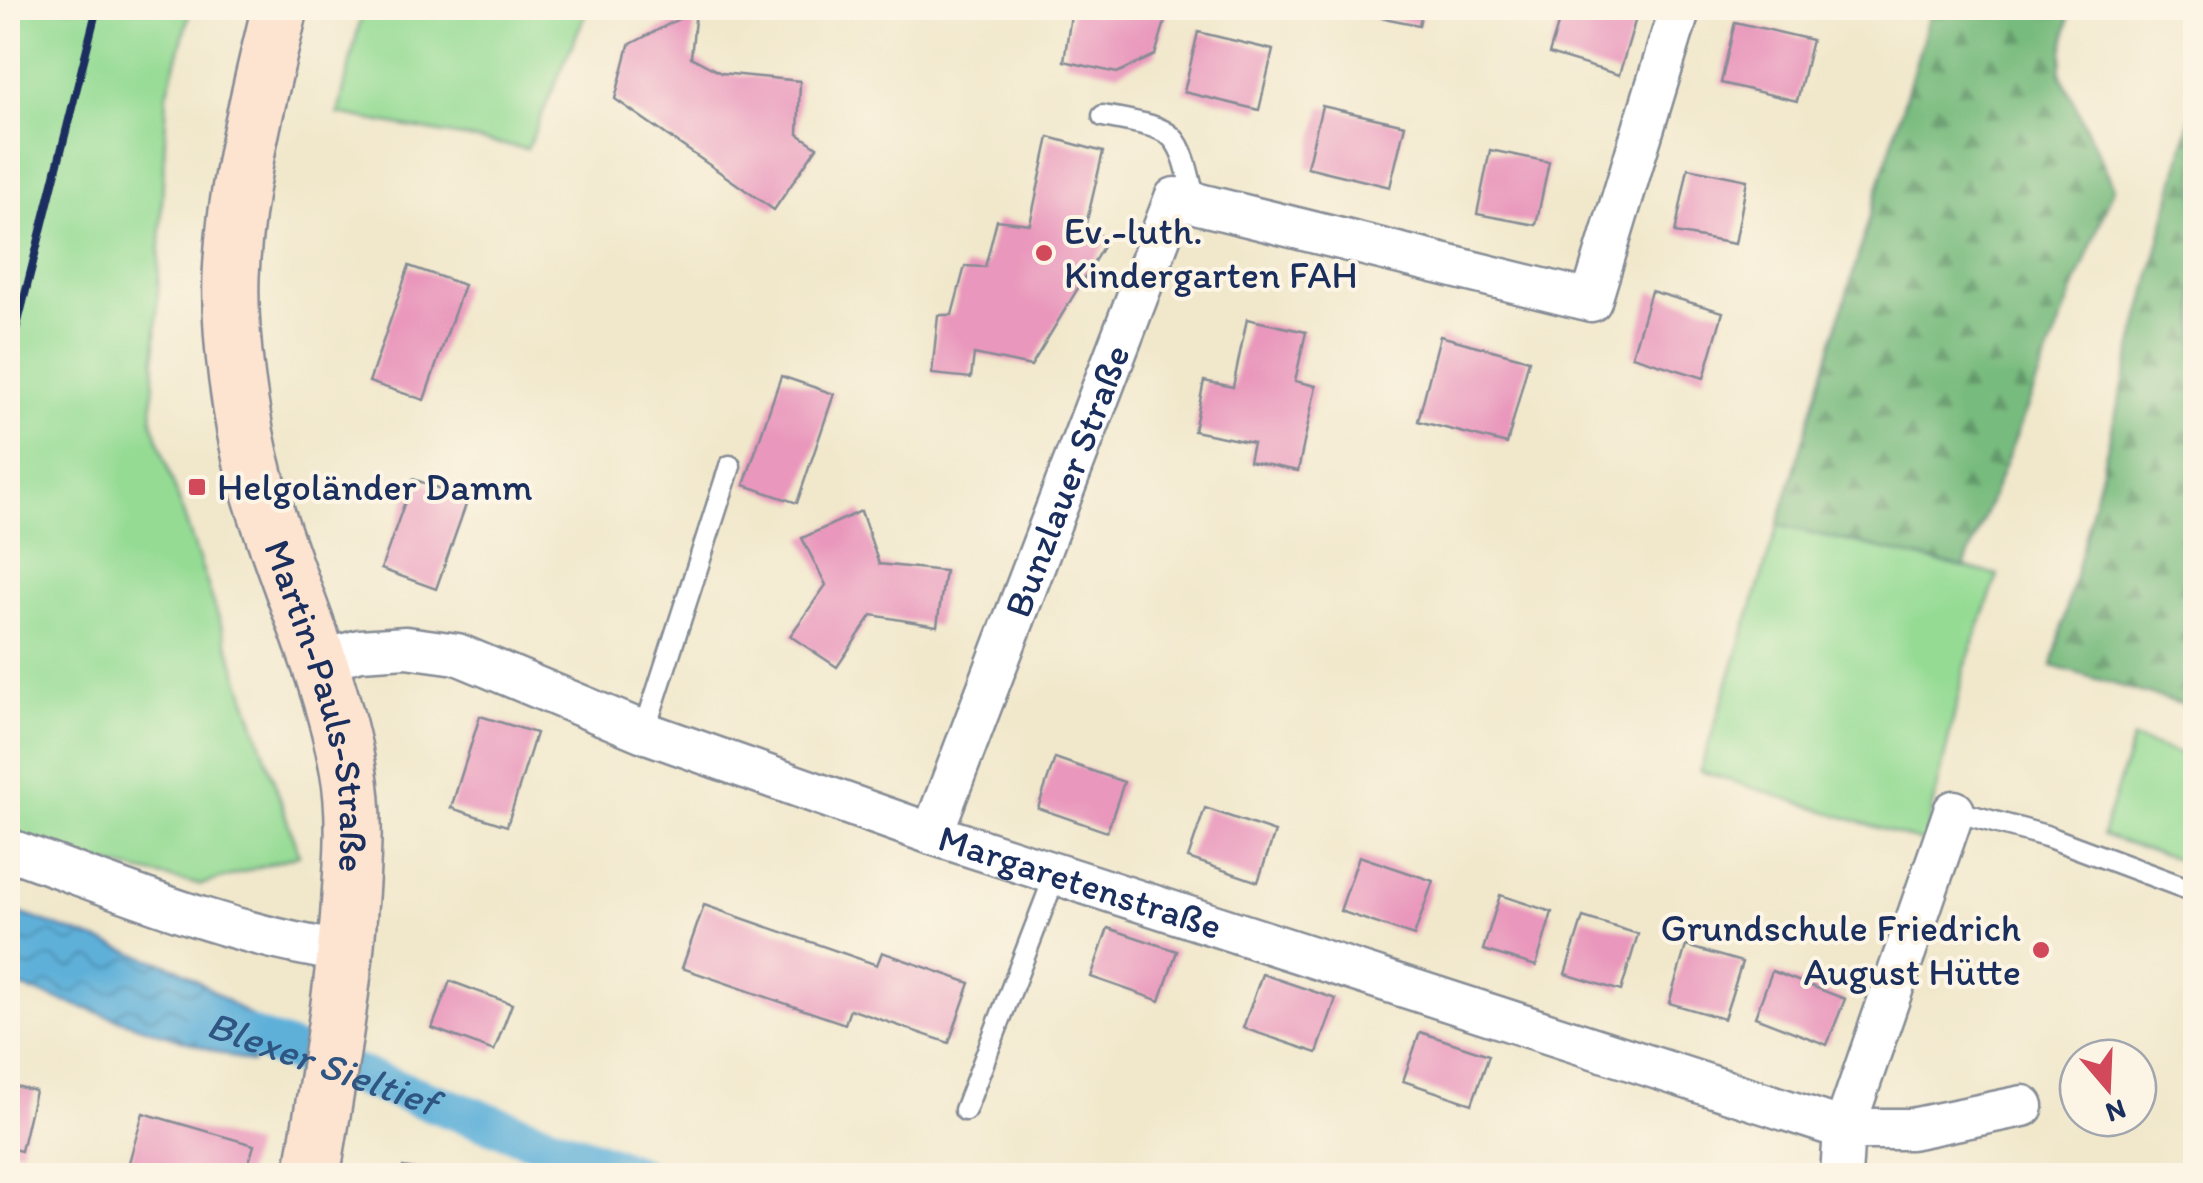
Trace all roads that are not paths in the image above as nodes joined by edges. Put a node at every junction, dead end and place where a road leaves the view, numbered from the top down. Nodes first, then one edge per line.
1 (280, 8) edge
2 (1680, 8) edge
3 (1104, 116) dead end
4 (1195, 202) junction
5 (730, 466) dead end
6 (318, 662) junction
7 (644, 732) junction
8 (1954, 810) joint
9 (932, 834) junction
10 (8, 849) edge
11 (1055, 876) junction
12 (2196, 892) edge
13 (344, 972) junction
14 (2023, 1106) dead end
15 (965, 1110) dead end
16 (1844, 1129) junction
17 (312, 1176) edge
18 (1842, 1176) edge

1 - 6 street, Martin-Pauls-Straße
2 - 4 street
3 - 4 lane
4 - 9 street, Bunzlauer Straße
5 - 7 lane
6 - 7 street, Margaretenstraße
6 - 13 street, Martin-Pauls-Straße
7 - 9 street, Margaretenstraße
8 - 12 lane
8 - 16 street
9 - 11 street, Margaretenstraße
10 - 13 street
11 - 15 lane
11 - 16 street, Margaretenstraße
13 - 17 street, Martin-Pauls-Straße
14 - 16 street, Margaretenstraße
16 - 18 street

